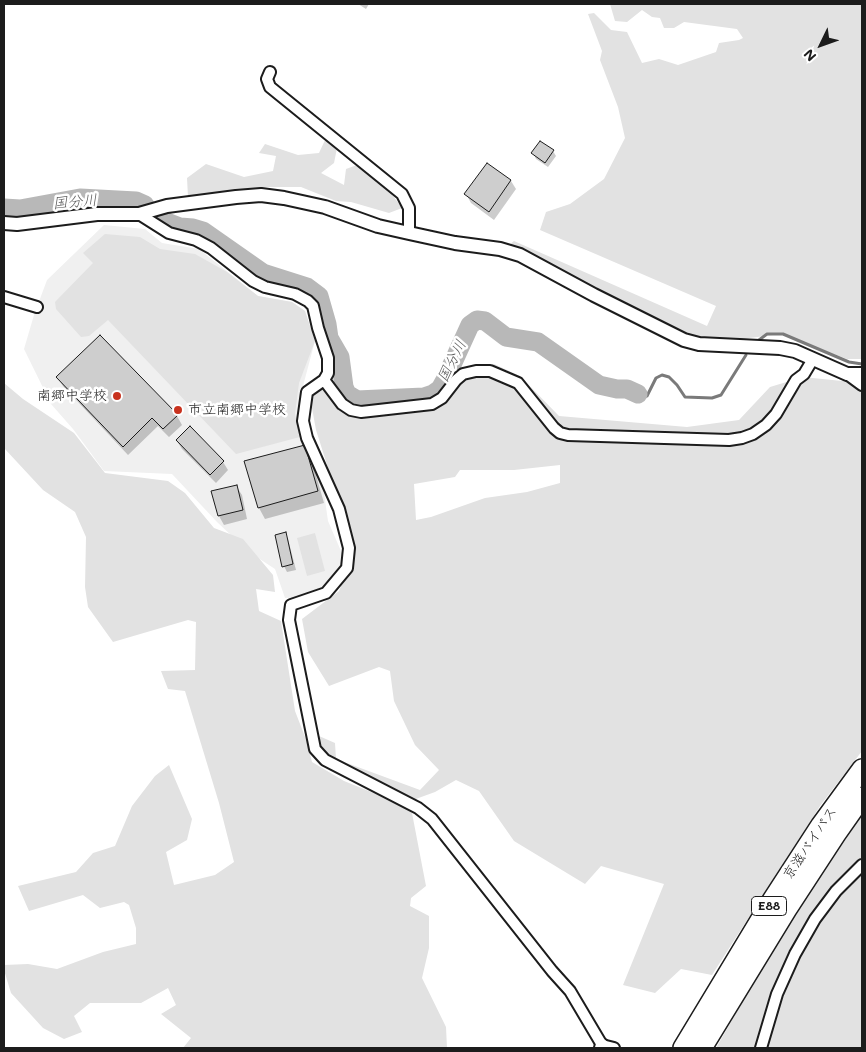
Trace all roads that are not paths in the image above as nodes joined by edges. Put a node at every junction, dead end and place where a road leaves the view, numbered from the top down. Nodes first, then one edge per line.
1 (270, 72) dead end
2 (139, 214) junction
3 (4, 223) edge
4 (409, 233) junction
5 (4, 297) edge
6 (37, 307) dead end
7 (814, 359) junction
8 (847, 374) junction
9 (862, 374) edge
10 (324, 380) junction
11 (862, 385) edge
12 (862, 768) edge
13 (862, 797) edge
14 (862, 864) edge
15 (605, 1047) edge
16 (683, 1048) edge
17 (702, 1048) edge
18 (761, 1048) edge

1 - 4 street
2 - 3 street
2 - 4 street
2 - 10 street
4 - 7 street
5 - 6 street
7 - 8 street
7 - 10 street
8 - 9 street
8 - 11 street
10 - 15 street
12 - 16 highway, 京滋バイパス / E88
13 - 17 highway, 京滋バイパス / E88
14 - 18 street

